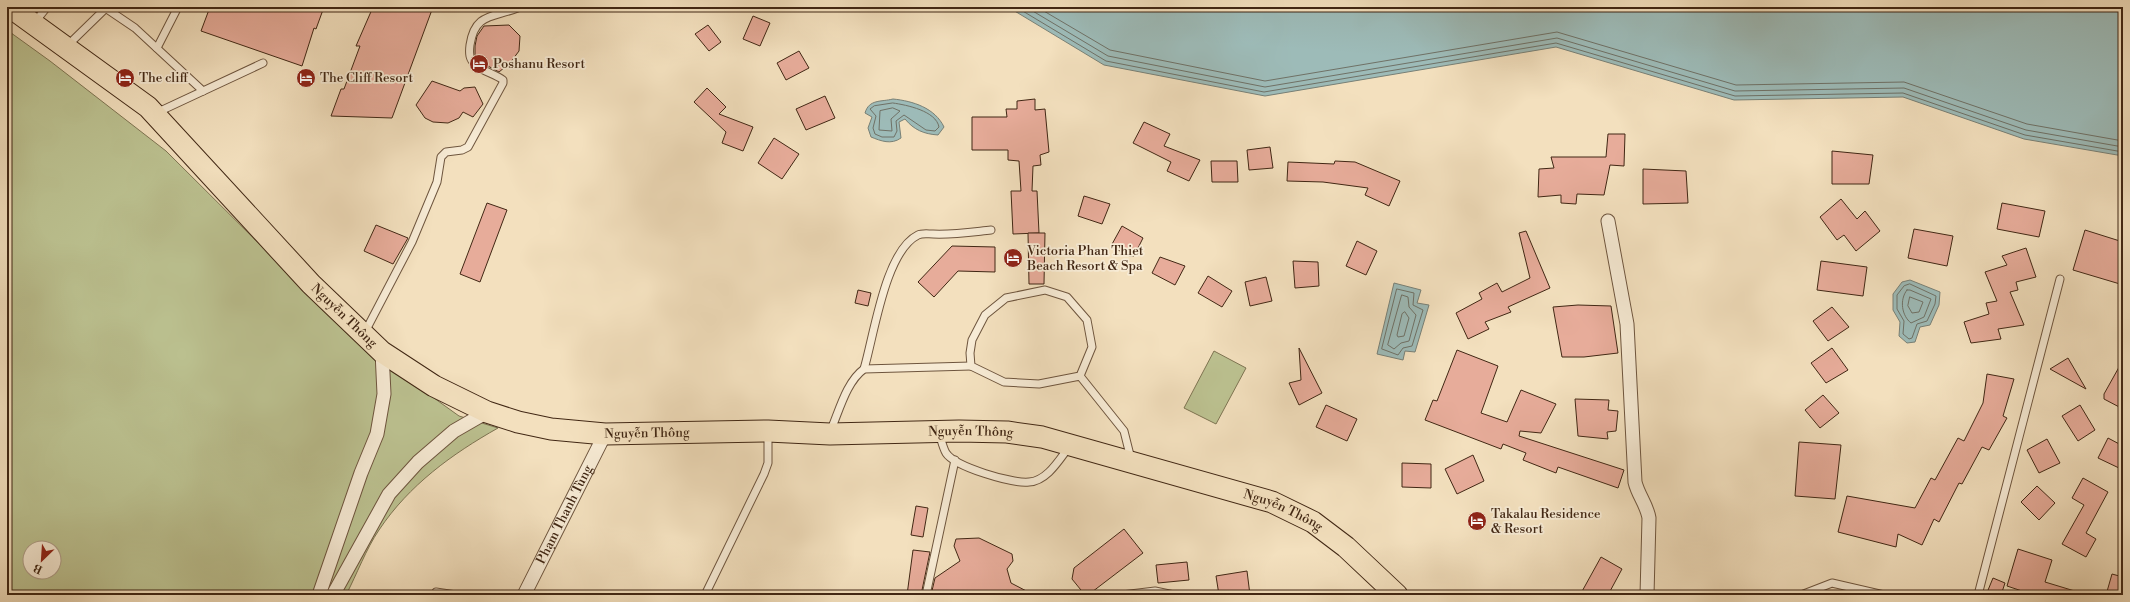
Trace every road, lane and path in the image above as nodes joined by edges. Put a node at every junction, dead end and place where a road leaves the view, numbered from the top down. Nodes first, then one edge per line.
1 (10, 7) edge
2 (47, 7) edge
3 (178, 7) edge
4 (520, 7) edge
5 (105, 8) edge
6 (33, 24) junction
7 (65, 47) junction
8 (157, 48) junction
9 (263, 63) dead end
10 (203, 91) junction
11 (154, 114) junction
12 (1608, 221) dead end
13 (991, 230) dead end
14 (2060, 279) dead end
15 (364, 334) junction
16 (382, 352) junction
17 (971, 366) junction
18 (864, 369) junction
19 (1080, 376) junction
20 (487, 412) junction
21 (768, 431) junction
22 (938, 431) junction
23 (605, 434) junction
24 (830, 434) junction
25 (1071, 446) junction
26 (955, 460) junction
27 (1132, 463) junction
28 (319, 595) edge
29 (333, 595) edge
30 (435, 595) edge
31 (456, 595) edge
32 (524, 595) edge
33 (705, 595) edge
34 (926, 595) edge
35 (1122, 595) edge
36 (1174, 595) edge
37 (1397, 595) edge
38 (1647, 595) edge
39 (1802, 595) edge
40 (1884, 595) edge
41 (1978, 595) edge

1 - 6 main road, Nguyễn Thông
2 - 6 lane
3 - 8 lane
4 - 15 lane
5 - 7 lane
5 - 8 lane
6 - 7 main road, Nguyễn Thông
7 - 11 main road, Nguyễn Thông
8 - 10 lane
9 - 10 lane
10 - 11 lane
11 - 15 main road, Nguyễn Thông
12 - 38 street
13 - 18 lane
14 - 41 lane
15 - 16 main road, Nguyễn Thông
16 - 20 main road, Nguyễn Thông
16 - 28 street
17 - 18 lane
17 - 19 lane
17 - 19 lane
18 - 24 lane
19 - 27 lane
20 - 23 main road, Nguyễn Thông
20 - 29 street
21 - 23 main road, Nguyễn Thông
21 - 24 main road, Nguyễn Thông
21 - 33 lane
22 - 24 main road, Nguyễn Thông
22 - 25 main road, Nguyễn Thông
22 - 26 lane
23 - 32 street, Phạm Thanh Tùng
25 - 26 lane
25 - 27 main road, Nguyễn Thông
26 - 34 lane
27 - 37 main road, Nguyễn Thông
30 - 31 lane
35 - 36 lane
39 - 40 lane

